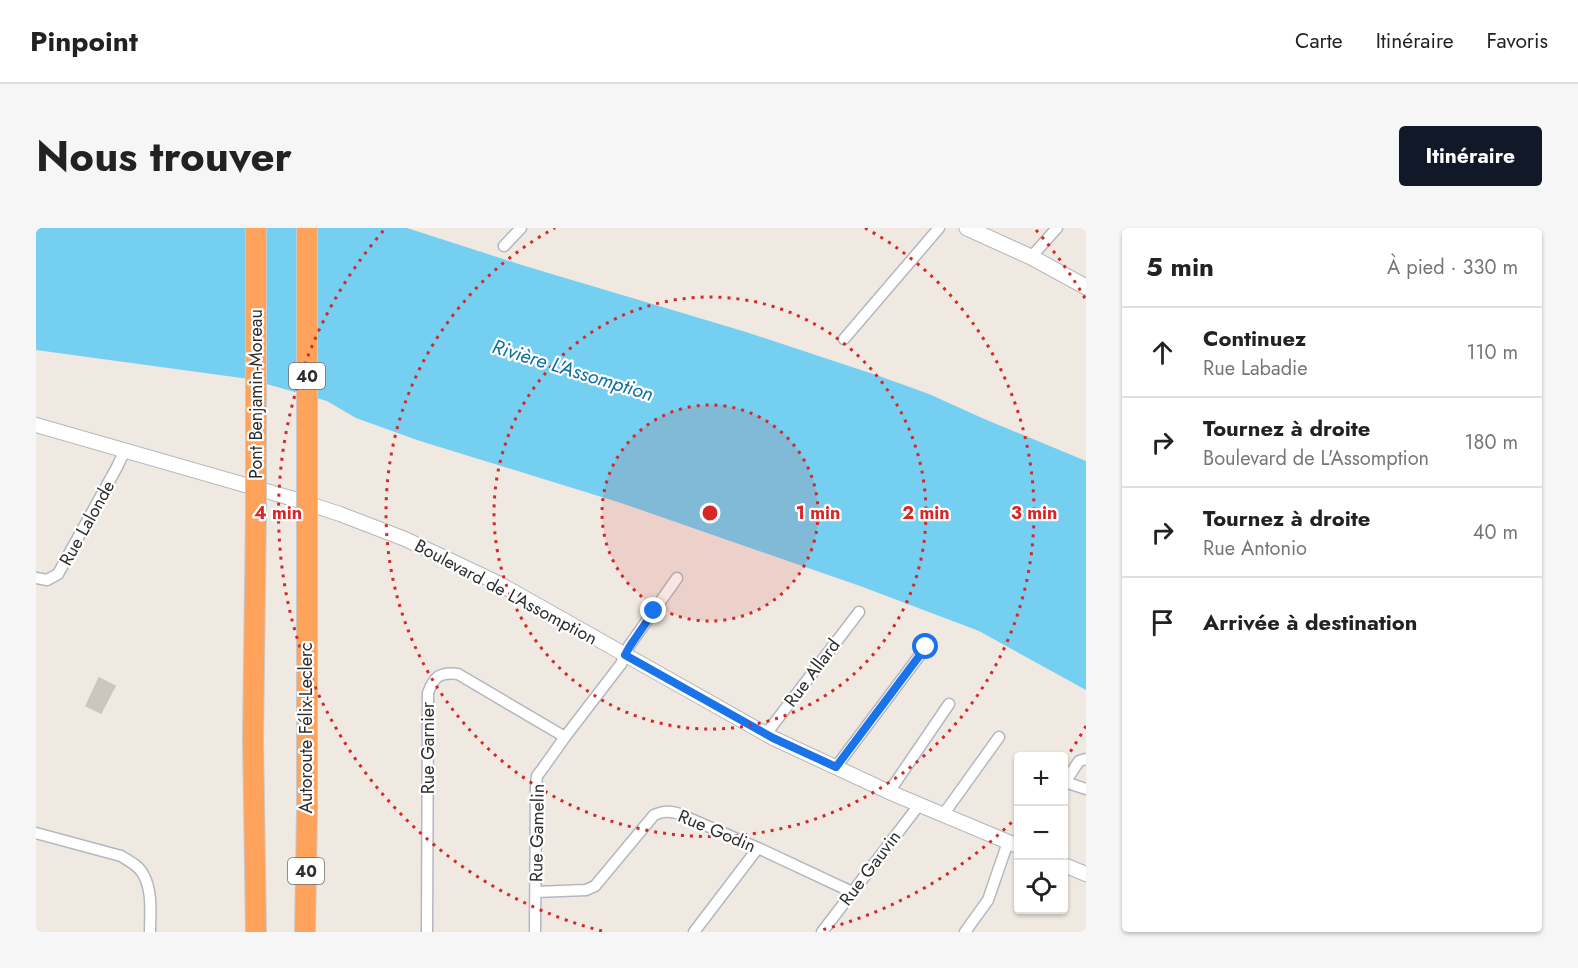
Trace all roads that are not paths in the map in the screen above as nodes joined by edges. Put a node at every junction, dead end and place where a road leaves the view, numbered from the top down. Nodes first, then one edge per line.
1 (256, 228) edge
2 (307, 228) edge
3 (521, 228) edge
4 (939, 228) edge
5 (967, 228) edge
6 (1056, 228) edge
7 (504, 246) dead end
8 (1031, 257) junction
9 (1086, 287) edge
10 (844, 339) dead end
11 (36, 427) edge
12 (124, 450) junction
13 (36, 578) edge
14 (677, 578) dead end
15 (859, 612) dead end
16 (926, 647) dead end
17 (625, 655) junction
18 (949, 704) dead end
19 (766, 734) junction
20 (565, 736) junction
21 (999, 737) dead end
22 (253, 739) junction
23 (1086, 759) edge
24 (836, 767) junction
25 (1068, 777) edge
26 (1068, 784) edge
27 (1086, 789) edge
28 (889, 792) junction
29 (918, 805) junction
30 (307, 811) junction
31 (943, 815) junction
32 (36, 833) edge
33 (1013, 844) edge
34 (758, 848) junction
35 (1068, 867) edge
36 (1086, 874) edge
37 (536, 892) junction
38 (852, 892) junction
39 (150, 932) edge
40 (242, 932) edge
41 (256, 932) edge
42 (305, 932) edge
43 (312, 932) edge
44 (427, 932) edge
45 (535, 932) edge
46 (694, 932) edge
47 (822, 932) edge
48 (965, 932) edge

1 - 22 highway, Pont Benjamin-Moreau, bridge
2 - 30 highway, Autoroute Félix-Leclerc / 40, bridge
3 - 7 street
4 - 10 street
5 - 8 main road
6 - 8 street
8 - 9 main road
11 - 12 street, Boulevard de L'Assomption
12 - 13 street, Rue Lalonde
12 - 17 street, Boulevard de L'Assomption
14 - 17 street, Rue Gamelin
15 - 19 street, Rue Allard
16 - 24 street
17 - 19 street, Boulevard de L'Assomption
17 - 20 street, Rue Gamelin
18 - 28 street
19 - 24 street, Boulevard de L'Assomption
20 - 37 street, Rue Gamelin
20 - 44 street, Rue Garnier
21 - 31 street
22 - 40 highway
22 - 41 highway
23 - 25 street
24 - 28 street, Boulevard de L'Assomption
26 - 27 street
28 - 29 street, Boulevard de L'Assomption
29 - 31 street, Boulevard de L'Assomption
29 - 38 street, Rue Gauvin
30 - 42 highway, Autoroute Félix-Leclerc / 40
30 - 43 highway
31 - 33 street, Boulevard de L'Assomption
32 - 39 street
33 - 48 street
34 - 37 street, Rue Godin
34 - 38 street, Rue Godin
34 - 46 street
35 - 36 street
37 - 45 street, Rue Gamelin
38 - 47 street, Rue Gauvin

